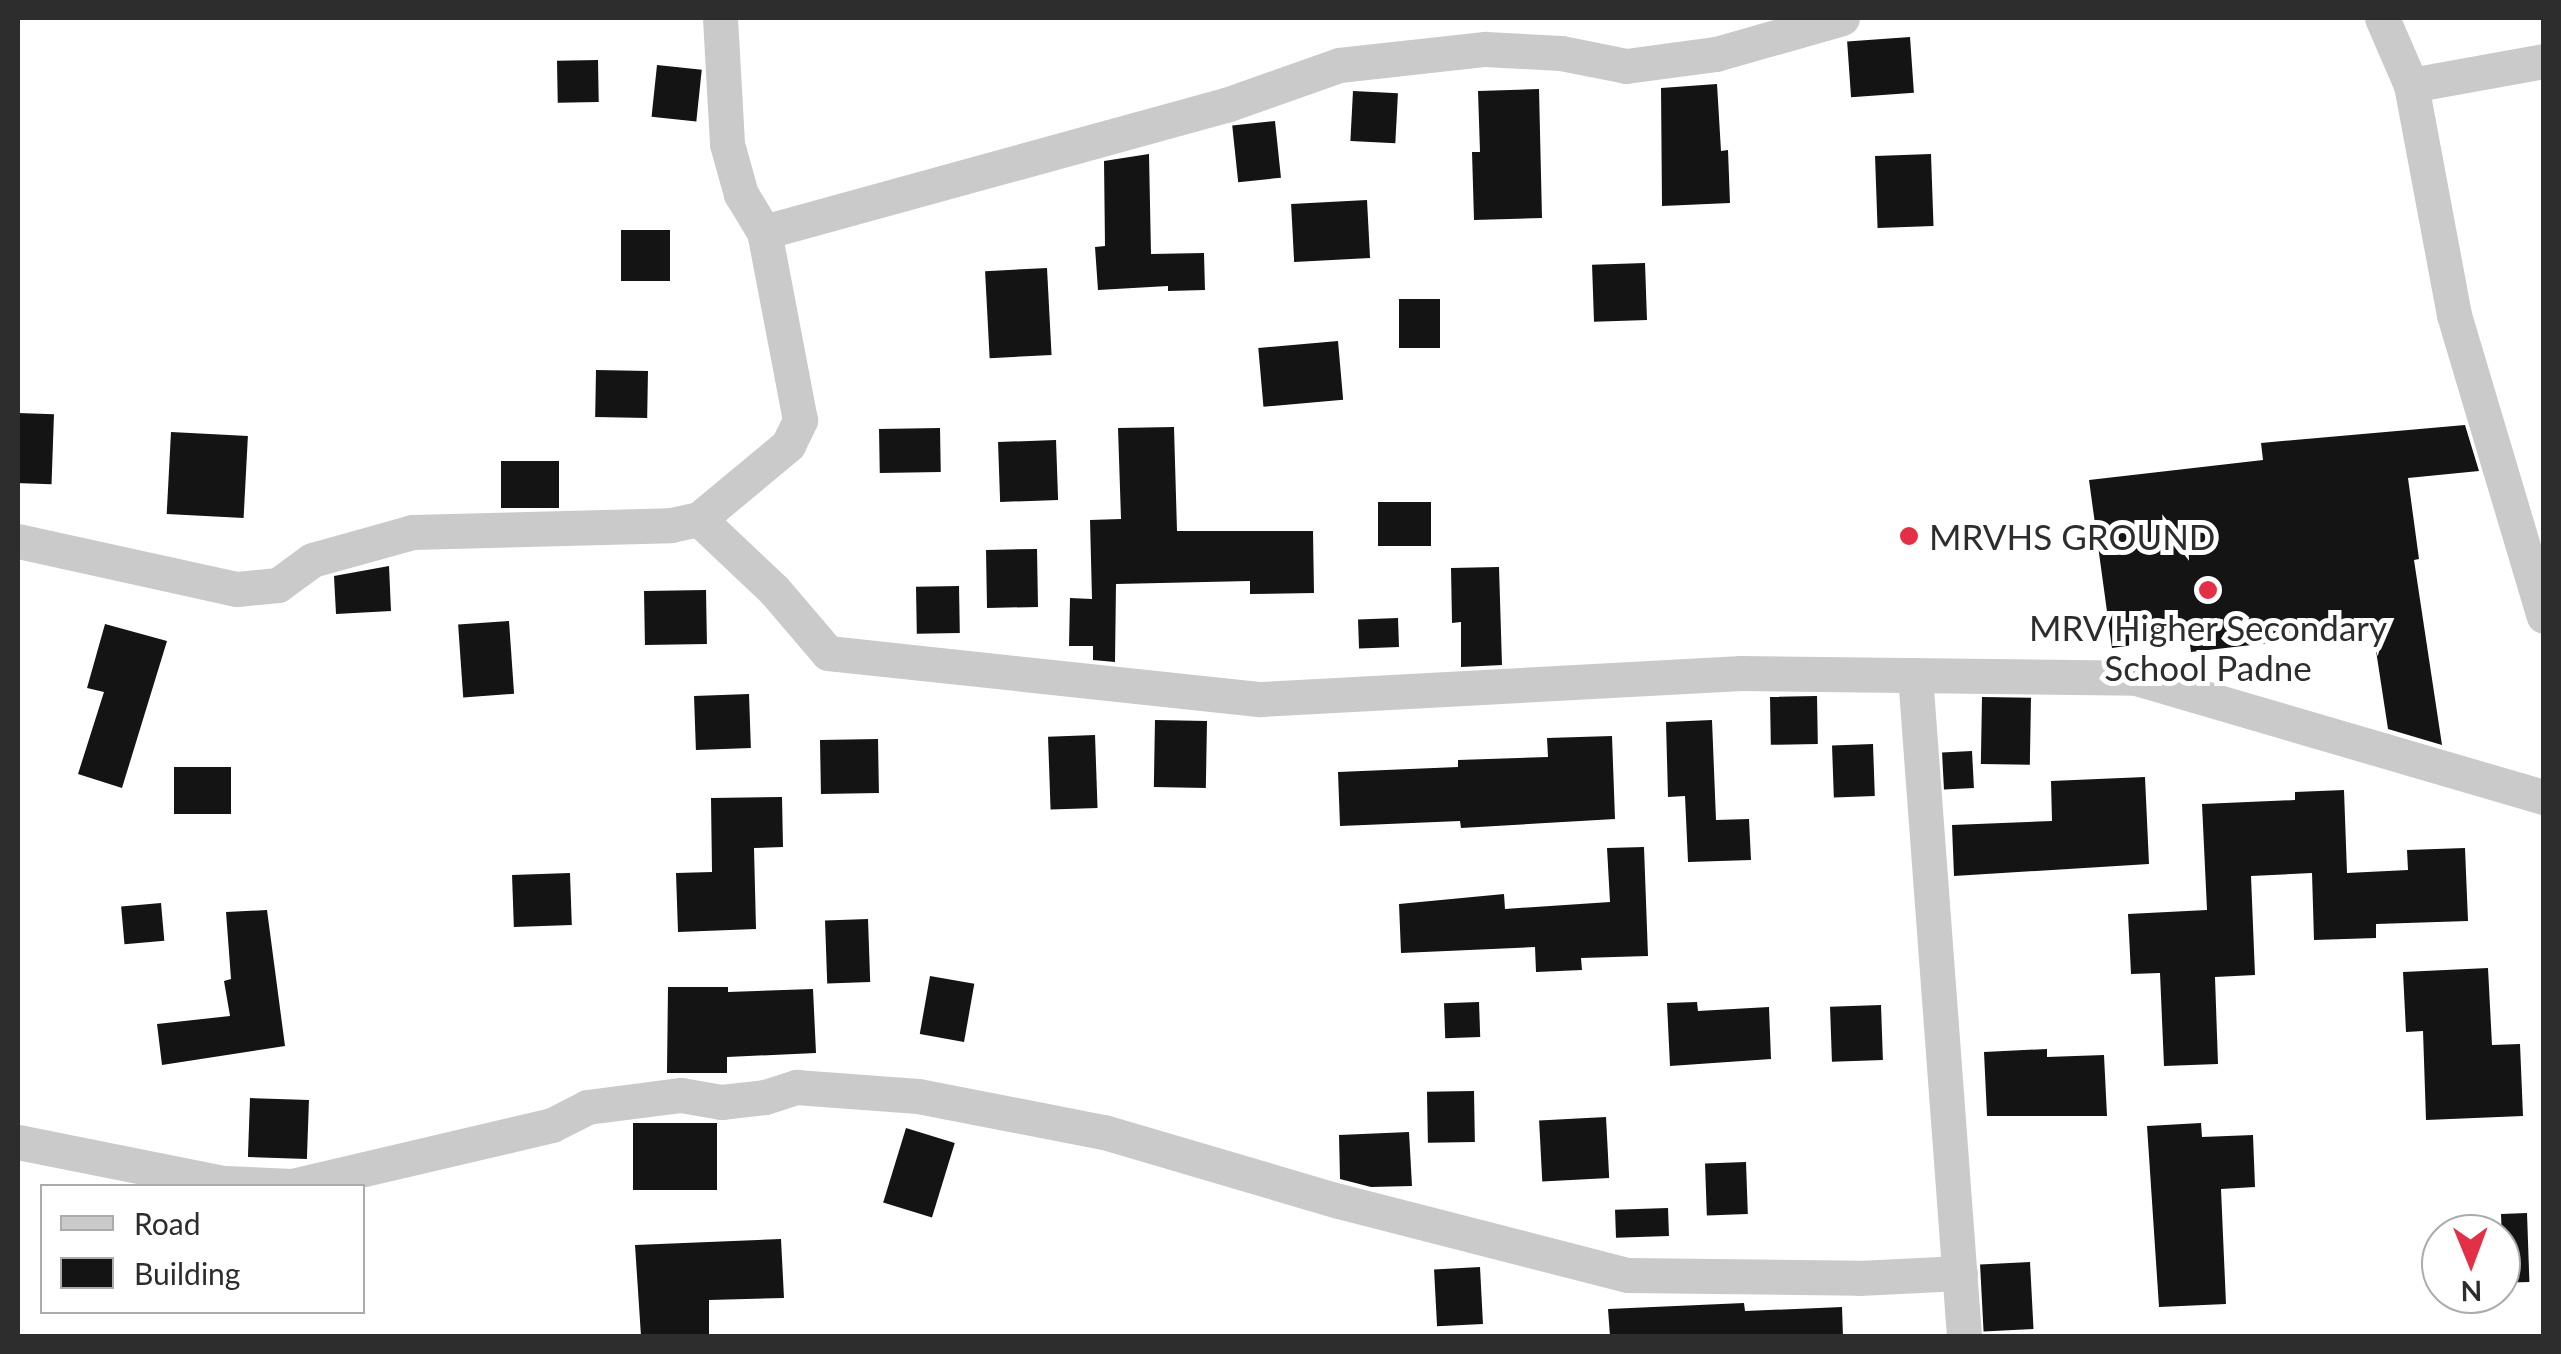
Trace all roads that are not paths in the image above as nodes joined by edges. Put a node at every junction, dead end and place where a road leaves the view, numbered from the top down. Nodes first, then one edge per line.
1 (720, 18) edge
2 (1842, 18) edge
3 (2382, 18) edge
4 (2544, 61) edge
5 (2411, 84) junction
6 (764, 232) junction
7 (699, 518) junction
8 (18, 540) edge
9 (2544, 616) edge
10 (1915, 675) junction
11 (2544, 797) edge
12 (18, 1142) edge
13 (247, 1184) edge
14 (301, 1184) edge
15 (1960, 1273) junction
16 (1964, 1336) edge

1 - 6 street
2 - 6 street
3 - 5 street
4 - 5 street
5 - 9 street
6 - 7 street
7 - 8 street
7 - 10 street
10 - 11 street
10 - 15 street
12 - 13 street
14 - 15 street
15 - 16 street

